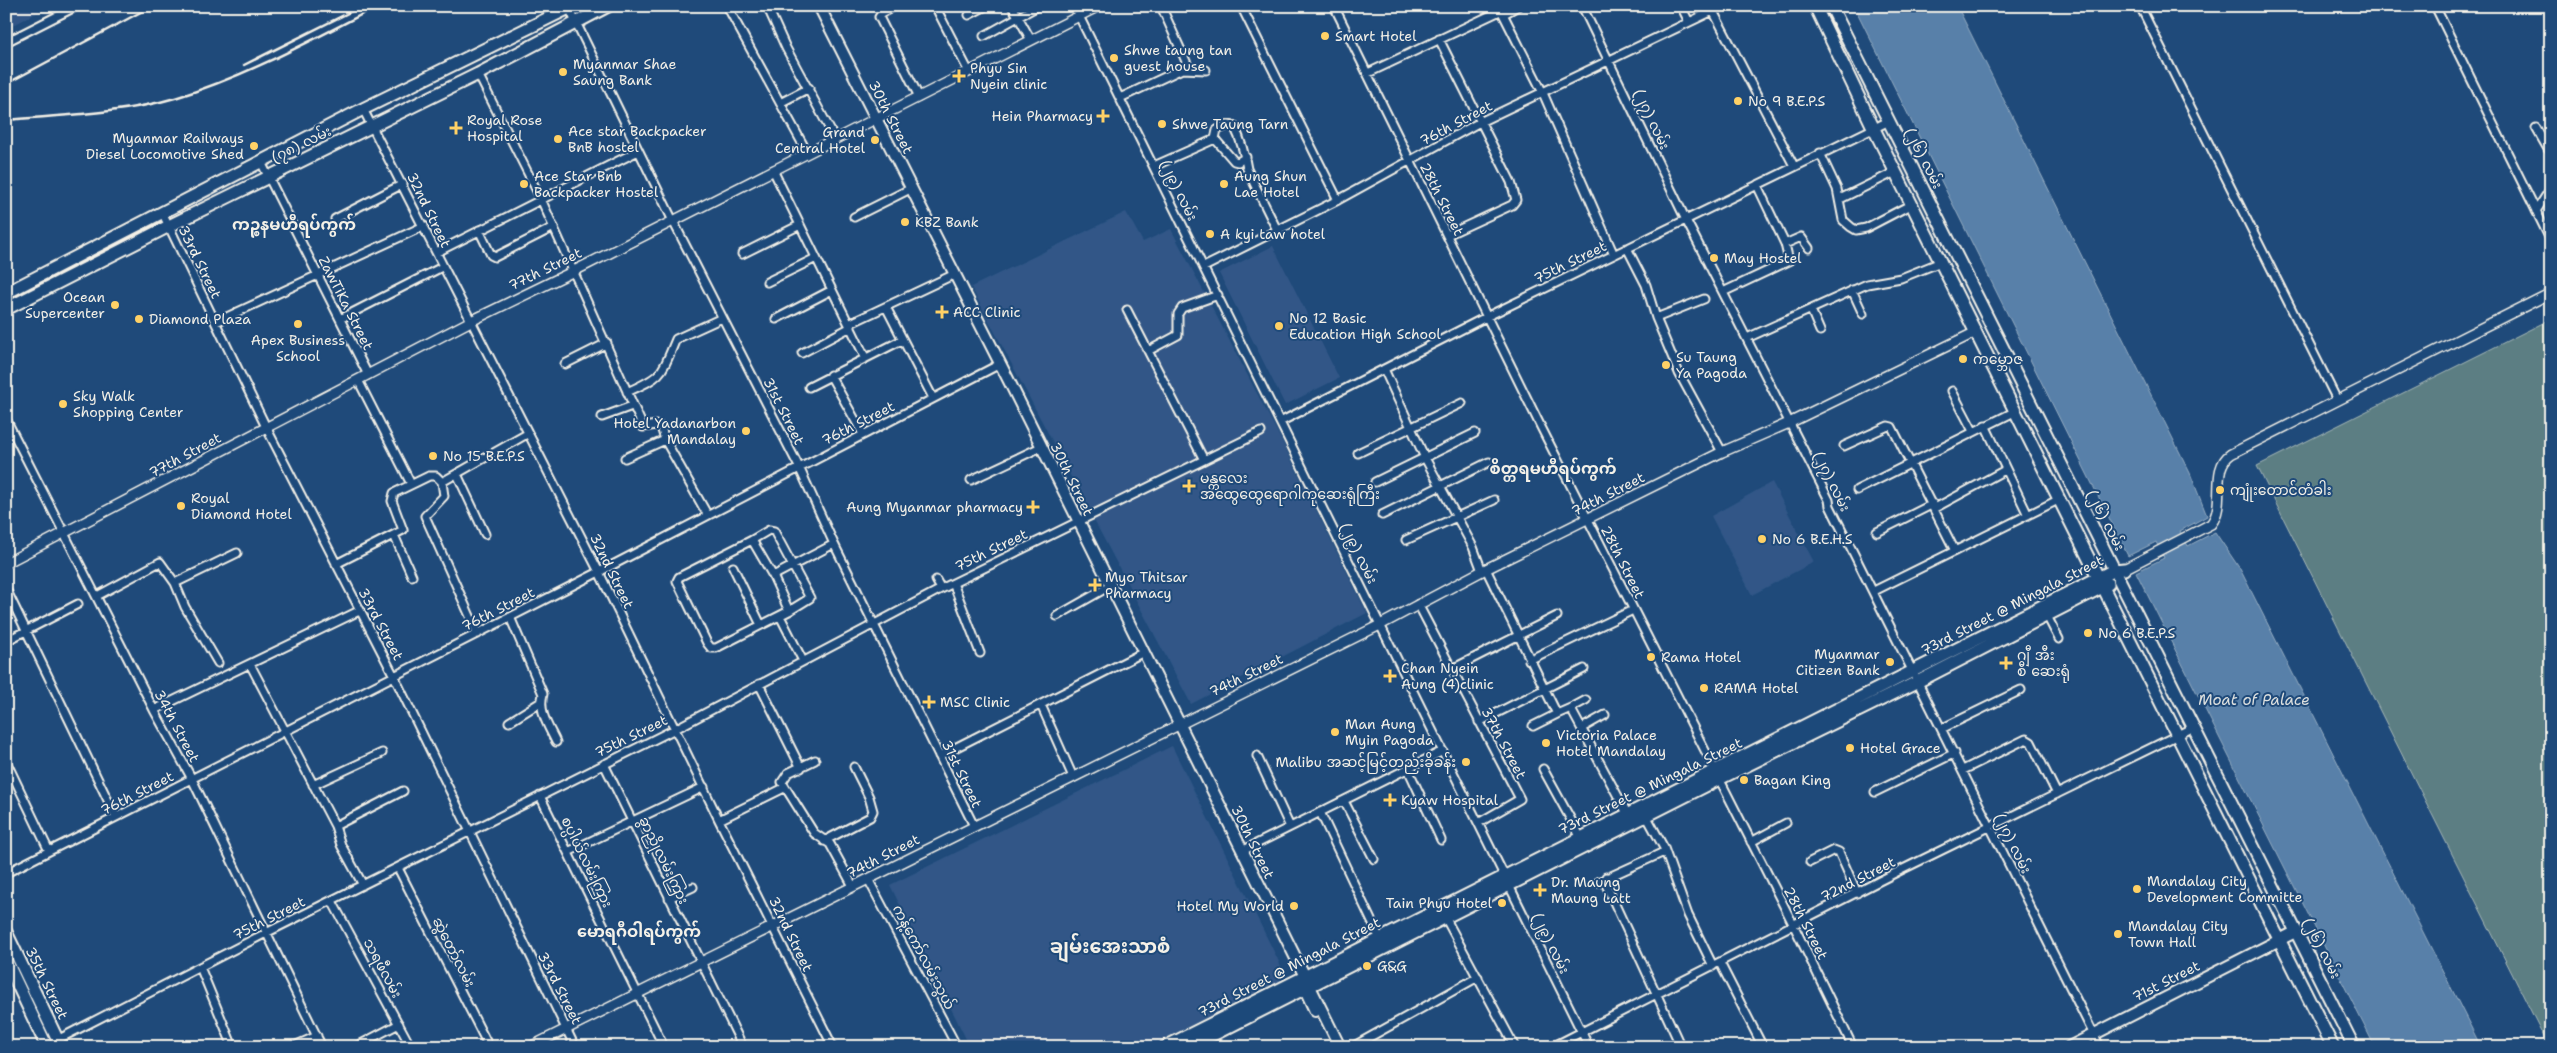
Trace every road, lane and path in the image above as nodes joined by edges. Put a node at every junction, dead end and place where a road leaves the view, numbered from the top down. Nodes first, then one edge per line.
1 (78, 6) edge
2 (608, 6) edge
3 (727, 6) edge
4 (767, 6) edge
5 (819, 6) edge
6 (895, 6) edge
7 (935, 6) edge
8 (986, 6) edge
9 (1012, 6) edge
10 (1038, 6) edge
11 (1099, 6) edge
12 (1160, 6) edge
13 (1241, 6) edge
14 (1334, 6) edge
15 (1518, 6) edge
16 (1582, 6) edge
17 (1681, 6) edge
18 (1723, 6) edge
19 (1815, 6) edge
20 (1831, 6) edge
21 (2140, 6) edge
22 (2435, 6) edge
23 (571, 7) edge
24 (64, 10) edge
25 (1502, 10) edge
26 (1713, 11) junction
27 (969, 15) dead end
28 (1080, 16) junction
29 (1018, 17) junction
30 (1689, 22) junction
31 (575, 23) junction
32 (984, 36) dead end
33 (1439, 39) junction
34 (1031, 40) junction
35 (6, 42) edge
36 (1610, 59) junction
37 (1189, 68) junction
38 (1206, 70) dead end
39 (968, 72) junction
40 (1368, 73) junction
41 (478, 74) junction
42 (809, 88) junction
43 (1543, 93) junction
44 (919, 97) junction
45 (1120, 98) junction
46 (780, 102) junction
47 (363, 109) junction
48 (876, 118) junction
49 (1889, 121) junction
50 (1480, 122) junction
51 (372, 126) junction
52 (1873, 127) junction
53 (2536, 128) dead end
54 (1215, 138) junction
55 (835, 139) junction
56 (2548, 149) dead end
57 (638, 151) junction
58 (807, 152) junction
59 (1820, 153) junction
60 (1246, 157) junction
61 (261, 162) junction
62 (1410, 162) junction
63 (1154, 166) junction
64 (1794, 166) junction
65 (773, 170) junction
66 (1895, 172) junction
67 (268, 177) junction
68 (403, 184) junction
69 (1757, 185) junction
70 (912, 188) junction
71 (2551, 188) edge
72 (541, 199) junction
73 (1840, 199) junction
74 (1338, 200) junction
75 (1912, 204) junction
76 (2536, 211) junction
77 (163, 214) junction
78 (854, 217) dead end
79 (335, 219) dead end
80 (1686, 220) junction
81 (673, 221) junction
82 (800, 225) junction
83 (168, 226) junction
84 (424, 226) junction
85 (554, 228) junction
86 (479, 230) junction
87 (1277, 230) junction
88 (1446, 235) junction
89 (2551, 241) edge
90 (1785, 244) junction
91 (1627, 248) junction
92 (1808, 248) dead end
93 (437, 252) junction
94 (742, 254) dead end
95 (1614, 255) junction
96 (816, 258) junction
97 (1940, 262) junction
98 (442, 267) junction
99 (1204, 267) junction
100 (574, 271) junction
101 (317, 274) junction
102 (955, 274) junction
103 (29, 281) junction
104 (767, 282) dead end
105 (832, 290) junction
106 (1852, 290) junction
107 (1723, 292) junction
108 (6, 293) edge
109 (2551, 293) edge
110 (36, 294) junction
111 (1218, 295) junction
112 (1704, 299) dead end
113 (886, 307) junction
114 (6, 309) edge
115 (1127, 310) dead end
116 (1810, 310) junction
117 (1863, 314) dead end
118 (1486, 317) junction
119 (722, 318) junction
120 (1656, 318) junction
121 (340, 319) junction
122 (776, 319) dead end
123 (471, 321) junction
124 (216, 322) junction
125 (849, 325) junction
126 (1820, 331) dead end
127 (1976, 332) junction
128 (1747, 338) junction
129 (902, 340) junction
130 (607, 343) junction
131 (1148, 351) junction
132 (802, 353) dead end
133 (865, 357) junction
134 (565, 364) dead end
135 (1000, 364) junction
136 (1384, 369) junction
137 (368, 375) junction
138 (830, 375) junction
139 (358, 380) junction
140 (809, 387) dead end
141 (1952, 390) dead end
142 (627, 392) junction
143 (933, 398) junction
144 (2337, 400) junction
145 (1462, 403) dead end
146 (632, 406) junction
147 (2016, 411) junction
148 (602, 418) dead end
149 (6, 419) edge
150 (1280, 422) junction
151 (1790, 423) junction
152 (1985, 425) junction
153 (266, 427) junction
154 (1412, 428) junction
155 (1972, 431) junction
156 (1261, 432) dead end
157 (1475, 433) dead end
158 (527, 434) junction
159 (863, 434) junction
160 (665, 440) junction
161 (1844, 446) dead end
162 (1041, 447) junction
163 (1722, 452) junction
164 (1358, 453) dead end
165 (625, 458) dead end
166 (1425, 458) junction
167 (1204, 460) junction
168 (1489, 462) dead end
169 (1911, 462) junction
170 (799, 467) junction
171 (2005, 470) junction
172 (457, 474) junction
173 (972, 480) dead end
174 (442, 482) junction
175 (1375, 482) dead end
176 (411, 484) junction
177 (1440, 486) junction
178 (1857, 490) dead end
179 (2060, 499) junction
180 (1494, 500) dead end
181 (1934, 506) junction
182 (707, 514) junction
183 (2028, 515) junction
184 (1382, 516) dead end
185 (1455, 517) junction
186 (1588, 520) junction
187 (1077, 522) junction
188 (1876, 532) dead end
189 (66, 533) junction
190 (485, 534) dead end
191 (394, 535) junction
192 (752, 540) junction
193 (1406, 540) dead end
194 (834, 544) junction
195 (1955, 551) junction
196 (237, 553) dead end
197 (6, 563) edge
198 (336, 564) junction
199 (794, 566) junction
200 (733, 567) dead end
201 (1484, 570) junction
202 (2122, 570) junction
203 (599, 572) junction
204 (412, 576) dead end
205 (773, 576) junction
206 (936, 580) dead end
207 (2101, 582) junction
208 (175, 583) junction
209 (952, 583) junction
210 (1110, 586) junction
211 (6, 589) edge
212 (941, 589) junction
213 (1874, 591) junction
214 (97, 596) junction
215 (78, 604) dead end
216 (1418, 604) junction
217 (1633, 610) junction
218 (359, 611) junction
219 (789, 611) junction
220 (780, 616) junction
221 (1057, 616) dead end
222 (1557, 616) dead end
223 (2047, 616) junction
224 (510, 617) junction
225 (874, 624) junction
226 (761, 625) junction
227 (1380, 625) junction
228 (26, 630) junction
229 (478, 634) junction
230 (1520, 635) junction
231 (2059, 639) dead end
232 (6, 641) edge
233 (1144, 652) junction
234 (980, 653) dead end
235 (1529, 660) junction
236 (803, 661) junction
237 (218, 663) dead end
238 (250, 664) junction
239 (1452, 669) junction
240 (1584, 669) dead end
241 (394, 676) junction
242 (1916, 676) junction
243 (759, 684) junction
244 (1544, 689) junction
245 (2021, 690) dead end
246 (1586, 700) dead end
247 (541, 702) junction
248 (1041, 705) junction
249 (1573, 707) junction
250 (154, 710) junction
251 (1557, 714) junction
252 (1605, 714) dead end
253 (509, 722) dead end
254 (1479, 722) junction
255 (1179, 723) junction
256 (1533, 726) dead end
257 (1582, 728) junction
258 (1943, 728) junction
259 (2192, 728) junction
260 (674, 729) junction
261 (285, 731) junction
262 (2176, 736) junction
263 (556, 742) dead end
264 (1443, 751) junction
265 (382, 753) dead end
266 (1955, 753) junction
267 (939, 756) junction
268 (1257, 756) dead end
269 (815, 760) dead end
270 (6, 761) edge
271 (604, 764) junction
272 (854, 767) dead end
273 (801, 768) junction
274 (1408, 769) junction
275 (1543, 769) dead end
276 (1963, 770) junction
277 (1717, 775) junction
278 (1073, 777) junction
279 (192, 779) junction
280 (314, 785) junction
281 (704, 787) junction
282 (784, 788) junction
283 (403, 791) dead end
284 (1875, 792) dead end
285 (2057, 794) junction
286 (540, 796) junction
287 (1344, 801) junction
288 (1320, 812) junction
289 (1628, 815) junction
290 (116, 817) junction
291 (1647, 817) junction
292 (718, 820) junction
293 (632, 822) junction
294 (1480, 822) junction
295 (1786, 823) dead end
296 (335, 826) junction
297 (974, 826) junction
298 (1290, 827) junction
299 (1991, 828) junction
300 (468, 832) junction
301 (1581, 838) junction
302 (1441, 840) dead end
303 (824, 841) junction
304 (1750, 842) junction
305 (49, 851) junction
306 (1242, 851) junction
307 (568, 852) junction
308 (1664, 852) junction
309 (1374, 859) dead end
310 (1810, 862) dead end
311 (398, 868) junction
312 (6, 874) edge
313 (1606, 877) junction
314 (868, 879) junction
315 (1507, 880) junction
316 (1598, 882) dead end
317 (362, 885) junction
318 (853, 886) junction
319 (693, 887) dead end
320 (1857, 893) junction
321 (669, 898) junction
322 (332, 901) junction
323 (1446, 919) junction
324 (773, 926) junction
325 (1794, 926) junction
326 (2297, 931) junction
327 (6, 932) edge
328 (266, 933) junction
329 (1380, 939) junction
330 (2279, 940) junction
331 (6, 960) edge
332 (700, 962) junction
333 (1716, 965) junction
334 (200, 967) junction
335 (1478, 977) junction
336 (1306, 983) junction
337 (638, 994) junction
338 (1656, 995) junction
339 (399, 1024) junction
340 (567, 1030) junction
341 (1582, 1032) junction
342 (2094, 1034) junction
343 (317, 1036) junction
344 (60, 1043) edge
345 (2074, 1045) edge
346 (46, 1046) edge
347 (233, 1047) edge
348 (292, 1047) edge
349 (322, 1047) edge
350 (355, 1047) edge
351 (411, 1047) edge
352 (489, 1047) edge
353 (530, 1047) edge
354 (575, 1047) edge
355 (664, 1047) edge
356 (744, 1047) edge
357 (833, 1047) edge
358 (957, 1047) edge
359 (1165, 1047) edge
360 (1190, 1047) edge
361 (1333, 1047) edge
362 (1340, 1047) edge
363 (1352, 1047) edge
364 (1515, 1047) edge
365 (1552, 1047) edge
366 (1589, 1047) edge
367 (1681, 1047) edge
368 (1763, 1047) edge
369 (1852, 1047) edge
370 (2100, 1047) edge
371 (2333, 1047) edge
372 (2354, 1047) edge

1 - 24 street
2 - 31 main road, (၇၈) လမ်း
3 - 46 street
4 - 42 street
5 - 48 main road, 30th Street
6 - 44 street
7 - 39 street
8 - 27 street
9 - 29 street
10 - 29 street
11 - 28 street, 77th Street
12 - 37 street
13 - 74 street
14 - 40 street, 28th Street
15 - 25 street
16 - 36 street, (၂၇) လမ်း
17 - 30 street
18 - 26 street, 76th Street
19 - 52 main road
20 - 49 main road, (၂၆) လမ်း
21 - 144 street
22 - 76 street
23 - 31 street, 31st Street
23 - 47 main road, (၇၈) လမ်း
24 - 35 street
25 - 33 street
25 - 43 street
26 - 30 street, 76th Street
26 - 64 street
28 - 34 street, 77th Street
28 - 45 street, (၂၉) လမ်း
29 - 32 street
29 - 34 street
30 - 36 street, 76th Street
31 - 41 main road, (၇၈) လမ်း
31 - 57 street, 31st Street
33 - 40 street
33 - 50 street
34 - 39 street, 77th Street
36 - 43 street, 76th Street
36 - 80 street, (၂၇) လမ်း
37 - 38 street
37 - 45 street
39 - 44 street, 77th Street
40 - 62 street, 28th Street
41 - 51 main road, (၇၈) လမ်း
41 - 72 street
42 - 46 street
42 - 55 street
43 - 50 street, 76th Street
43 - 95 street
44 - 48 street, 77th Street
45 - 63 street, (၂၉) လမ်း
46 - 58 street
47 - 51 street, 32nd Street
47 - 61 main road, (၇၈) လမ်း
48 - 55 street, 77th Street
48 - 70 main road, 30th Street
49 - 52 street, 75th Street
49 - 202 main road, (၂၆) လမ်း
50 - 62 street, 76th Street
50 - 88 street
51 - 67 main road, (၇၈) လမ်း
51 - 68 street, 32nd Street
52 - 59 street, 75th Street
52 - 66 main road
53 - 56 street
54 - 60 street
54 - 60 street
54 - 63 street
55 - 58 street, 77th Street
57 - 72 street
57 - 81 street, 31st Street
58 - 65 street, 77th Street
59 - 64 street, 75th Street
59 - 73 street
60 - 87 street
61 - 67 street, ZawTiKa Street
61 - 77 main road, (၇၈) လမ်း
62 - 74 street, 76th Street
62 - 88 street, 28th Street
63 - 99 street, (၂၉) လမ်း
64 - 69 street, 75th Street
65 - 81 street, 77th Street
65 - 82 street
66 - 73 street
66 - 75 main road
67 - 83 main road, (၇၈) လမ်း
67 - 101 street, ZawTiKa Street
68 - 79 street
68 - 84 street, 32nd Street
69 - 80 street, 75th Street
69 - 90 street
70 - 78 street
70 - 102 main road, 30th Street
71 - 76 street
72 - 85 street
72 - 86 street
73 - 75 street
74 - 87 street, 76th Street
75 - 97 main road
76 - 89 street
77 - 83 street, 33rd Street
77 - 103 main road, (၇၈) လမ်း
80 - 91 street, 75th Street
80 - 107 street, (၂၇) လမ်း
81 - 100 street, 77th Street
81 - 119 street, 31st Street
82 - 94 street
82 - 96 street
83 - 110 main road, (၇၈) လမ်း
83 - 124 street, 33rd Street
84 - 93 street, 32nd Street
84 - 101 street
85 - 86 street
85 - 100 street
86 - 93 street
87 - 99 street, 76th Street
88 - 118 street, 28th Street
90 - 92 street
90 - 107 street
91 - 95 street, 75th Street
91 - 120 street
93 - 98 street, 32nd Street
95 - 118 street, 75th Street
96 - 104 street
96 - 105 street
97 - 106 street
97 - 127 main road
98 - 121 street
98 - 123 street, 32nd Street
99 - 111 street, (၂၉) လမ်း
100 - 123 street, 77th Street
100 - 130 street
101 - 121 street, ZawTiKa Street
101 - 124 street
102 - 113 street
102 - 135 main road, 30th Street
103 - 108 main road, (၇၈) လမ်း
103 - 110 main road
105 - 122 street
105 - 125 street
106 - 116 street
106 - 117 street
107 - 128 street, (၂၇) လမ်း
109 - 144 street
110 - 114 main road, (၇၈) လမ်း
111 - 131 street
111 - 150 street, (၂၉) လမ်း
112 - 120 street
113 - 125 street
113 - 129 street
115 - 131 street
116 - 126 street
116 - 128 street
118 - 136 street, 75th Street
118 - 186 street, 28th Street
119 - 142 street
119 - 170 street, 31st Street
120 - 163 street
121 - 137 street, ZawTiKa Street
123 - 137 street, 77th Street
123 - 158 street, 32nd Street
124 - 153 street, 33rd Street
125 - 132 street
125 - 133 street
127 - 147 main road
127 - 151 street, 74th Street
128 - 151 street, (၂၇) လမ်း
129 - 133 street
129 - 143 street
130 - 134 street
130 - 142 street
131 - 167 street
133 - 138 street
135 - 143 street, 76th Street
135 - 162 main road, 30th Street
136 - 150 street, 75th Street
136 - 154 street
137 - 139 street, 77th Street
138 - 140 street
138 - 159 street
139 - 153 street, 77th Street
139 - 176 street
141 - 155 street
142 - 146 street
143 - 159 street, 76th Street
144 - 202 street
145 - 154 street
146 - 148 street
146 - 160 street
147 - 152 street
147 - 179 main road
149 - 189 street, 34th Street
150 - 227 street, (၂၉) လမ်း
151 - 163 street, 74th Street
151 - 213 street, (၂၇) လမ်း
152 - 155 street
152 - 171 street
153 - 189 street, 77th Street
153 - 198 street, 33rd Street
154 - 164 street
154 - 166 street
155 - 169 street
156 - 167 street, 75th Street
157 - 166 street
158 - 172 street
158 - 203 street, 32nd Street
159 - 170 street, 76th Street
160 - 165 street
160 - 182 street
161 - 169 street
162 - 173 street
162 - 187 main road, 30th Street
163 - 186 street, 74th Street
166 - 175 street
166 - 177 street
167 - 187 street, 75th Street
168 - 177 street
169 - 178 street
169 - 181 street
170 - 182 street, 76th Street
170 - 194 street, 31st Street
171 - 181 street
171 - 183 street
172 - 174 street
172 - 190 street
174 - 176 street
174 - 229 street
176 - 191 street
177 - 184 street
177 - 185 street
179 - 183 street
179 - 207 main road
180 - 185 street
181 - 188 street
181 - 195 street
182 - 203 street, 76th Street
183 - 195 street
185 - 193 street
185 - 201 street
186 - 201 street, 74th Street
186 - 217 street, 28th Street
187 - 209 street, 75th Street
187 - 210 main road, 30th Street
189 - 197 street, 77th Street
189 - 214 street, 34th Street
191 - 198 street
191 - 204 street
192 - 199 street
192 - 205 street
192 - 226 street
194 - 199 street
194 - 225 street, 31st Street
195 - 213 street
196 - 208 street
198 - 218 street, 33rd Street
199 - 205 street
199 - 219 street
200 - 226 street
201 - 216 street, 74th Street
201 - 230 street
202 - 207 main road, 73rd Street @ Mingala Street
202 - 259 main road, (၂၆) လမ်း
203 - 224 street, 76th Street
203 - 260 street, 32nd Street
205 - 219 street
206 - 212 street
207 - 223 main road, 73rd Street @ Mingala Street
207 - 242 main road, 73rd Street @ Mingala Street
207 - 262 main road
208 - 214 street
208 - 237 street
209 - 212 street, 75th Street
209 - 234 street
210 - 221 street
210 - 233 main road, 30th Street
211 - 228 street
212 - 225 street, 75th Street
213 - 242 street, (၂၇) လမ်း
214 - 250 street, 34th Street
215 - 228 street
216 - 227 street, 74th Street
216 - 239 street, 37th Street
217 - 235 street
217 - 277 street, 28th Street
218 - 238 street
218 - 241 street, 33rd Street
219 - 220 street
220 - 226 street
220 - 236 street
222 - 230 street
223 - 231 street
223 - 242 main road, 73rd Street @ Mingala Street
224 - 229 street, 76th Street
224 - 247 street
225 - 236 street, 75th Street
225 - 267 street, 31st Street
227 - 255 street, 74th Street
227 - 264 street, (၂၉) လမ်း
228 - 232 street
228 - 290 street
229 - 241 street, 76th Street
230 - 235 street
230 - 239 street
233 - 248 street
233 - 255 main road, 30th Street
235 - 244 street
236 - 243 street, 75th Street
238 - 250 street
238 - 261 street
239 - 254 street, 37th Street
240 - 244 street
241 - 261 street, 76th Street
241 - 300 street, 33rd Street
242 - 258 street, (၂၇) လမ်း
242 - 277 main road, 73rd Street @ Mingala Street
243 - 260 street, 75th Street
243 - 273 street
244 - 251 street
244 - 254 street
245 - 258 street
246 - 249 street
247 - 253 street
247 - 263 street
248 - 267 street
248 - 278 street
249 - 251 street
249 - 257 street
250 - 279 street, 34th Street
251 - 256 street
252 - 257 street
254 - 294 street, 37th Street
255 - 278 street, 74th Street
255 - 306 main road, 30th Street
257 - 289 street
258 - 266 street, (၂၇) လမ်း
259 - 262 street, 72nd Street
259 - 326 main road, (၂၆) လမ်း
260 - 271 street, 75th Street
260 - 281 street, 32nd Street
261 - 279 street, 76th Street
261 - 280 street
262 - 285 street, 72nd Street
262 - 330 main road
264 - 274 street
264 - 294 street, (၂၉) လမ်း
265 - 280 street
266 - 276 street, (၂၇) လမ်း
266 - 284 street
267 - 297 street, 31st Street
268 - 298 street
269 - 273 street
270 - 305 street
271 - 286 street, 75th Street
271 - 293 street, ခွာညိုလမ်းကြား
272 - 303 street
273 - 282 street
274 - 287 street
274 - 302 street
275 - 301 street
276 - 285 street
276 - 299 street, (၂၇) လမ်း
277 - 289 main road, 73rd Street @ Mingala Street
277 - 291 main road, 73rd Street @ Mingala Street
277 - 304 street, 28th Street
278 - 297 street, 74th Street
279 - 290 street, 76th Street
279 - 328 street, 34th Street
280 - 296 street
281 - 292 street, 32nd Street
281 - 293 street
282 - 292 street
282 - 303 street
283 - 296 street
285 - 299 street, 72nd Street
286 - 300 street, 75th Street
286 - 307 street, စပ္ပါယ်လမ်းကြား
287 - 288 street
287 - 309 street
288 - 298 street
288 - 329 street
289 - 301 main road, 73rd Street @ Mingala Street
290 - 305 street, 76th Street
291 - 308 street
291 - 315 main road, 73rd Street @ Mingala Street
292 - 324 street, 32nd Street
293 - 307 street
293 - 321 street, ခွာညိုလမ်းကြား
294 - 315 street, (၂၉) လမ်း
295 - 304 street
296 - 317 street
297 - 314 street, 74th Street
298 - 306 street
299 - 320 street, 72nd Street
299 - 342 street, (၂၇) လမ်း
300 - 311 street, 75th Street
300 - 340 street, 33rd Street
301 - 315 main road, 73rd Street @ Mingala Street
303 - 318 street
304 - 325 street, 28th Street
305 - 312 street, 76th Street
306 - 336 main road, 30th Street
307 - 337 street, စပ္ပါယ်လမ်းကြား
308 - 313 street
308 - 333 street
310 - 320 street
311 - 317 street, 75th Street
311 - 352 street, ဆွဲတော်လမ်း
313 - 316 street
313 - 338 street
314 - 318 street, 74th Street
314 - 358 street, ကန့်ကော်လမ်းသွယ်
315 - 323 main road, 73rd Street @ Mingala Street
315 - 329 main road, 73rd Street @ Mingala Street
315 - 341 street, (၂၉) လမ်း
317 - 322 street, 75th Street
318 - 324 street, 74th Street
319 - 321 street
320 - 325 street, 72nd Street
321 - 332 street, ခွာညိုလမ်းကြား
322 - 328 street, 75th Street
322 - 339 street, သရဖီလမ်း
323 - 335 street
323 - 336 main road, 73rd Street @ Mingala Street
324 - 332 street, 74th Street
324 - 357 street, 32nd Street
325 - 333 street, 72nd Street
325 - 369 street, 28th Street
326 - 330 main road, 71st Street
326 - 372 main road, (၂၆) လမ်း
327 - 344 main road, 35th Street
328 - 334 street, 75th Street
328 - 343 street, 34th Street
329 - 336 main road, 73rd Street @ Mingala Street
330 - 342 main road, 71st Street
330 - 371 main road
331 - 346 main road, 35th Street
332 - 337 street, 74th Street
332 - 356 street, ခွာညိုလမ်းကြား
333 - 338 street, 72nd Street
333 - 368 street
334 - 344 street, 75th Street
334 - 347 street
335 - 363 street
335 - 364 street
336 - 359 main road, 73rd Street @ Mingala Street
336 - 360 main road, 73rd Street @ Mingala Street
336 - 361 main road, 30th Street
336 - 362 main road, 30th Street
337 - 340 street, 74th Street
337 - 355 street, စပ္ပါယ်လမ်းကြား
338 - 341 street, 72nd Street
338 - 367 street
339 - 350 street
339 - 351 street, သရဖီလမ်း
340 - 353 street, 74th Street
340 - 354 street, 33rd Street
341 - 365 street, 72nd Street
341 - 366 street, (၂၉) လမ်း
342 - 345 main road, 71st Street
342 - 370 street, (၂၇) လမ်း
343 - 348 street
343 - 349 street, 34th Street
344 - 346 street, 75th Street

